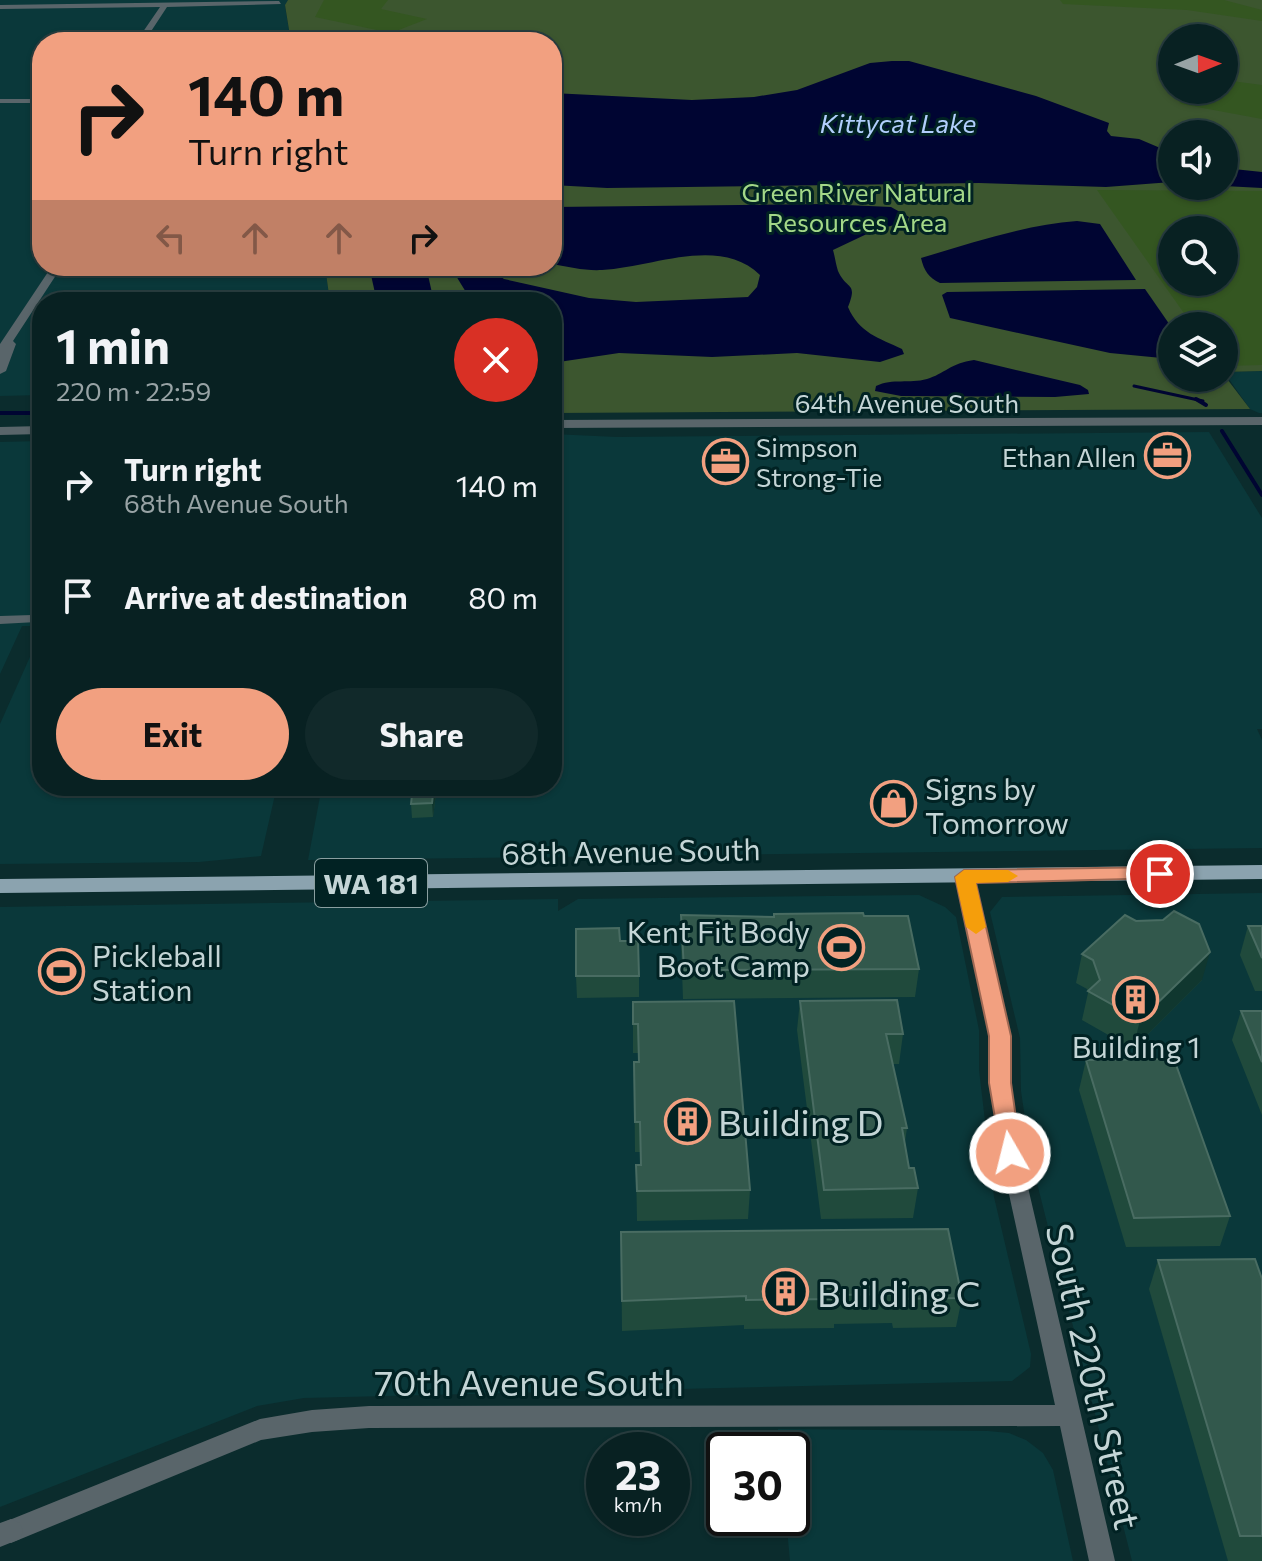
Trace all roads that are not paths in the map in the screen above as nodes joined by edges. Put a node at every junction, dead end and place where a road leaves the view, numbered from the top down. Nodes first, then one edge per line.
1 (279, 3) dead end
2 (164, 6) junction
3 (0, 7) edge
4 (147, 32) edge
5 (0, 101) edge
6 (32, 101) edge
7 (32, 306) edge
8 (18, 328) junction
9 (0, 351) edge
10 (0, 371) edge
11 (1262, 421) edge
12 (562, 424) edge
13 (32, 430) edge
14 (0, 431) edge
15 (32, 619) dead end
16 (0, 620) edge
17 (1262, 872) edge
18 (964, 877) junction
19 (0, 886) edge
20 (1069, 1415) junction
21 (6, 1533) edge
22 (1102, 1561) edge

1 - 2 street
2 - 3 street
2 - 4 street
5 - 6 street
7 - 8 street
8 - 9 street
8 - 10 street
11 - 12 street, 64th Avenue South
13 - 14 street
15 - 16 street
17 - 18 main road, 68th Avenue South / WA 181
18 - 19 main road, 68th Avenue South / WA 181
18 - 20 street, South 220th Street
20 - 21 street, 70th Avenue South
20 - 22 street, South 220th Street

